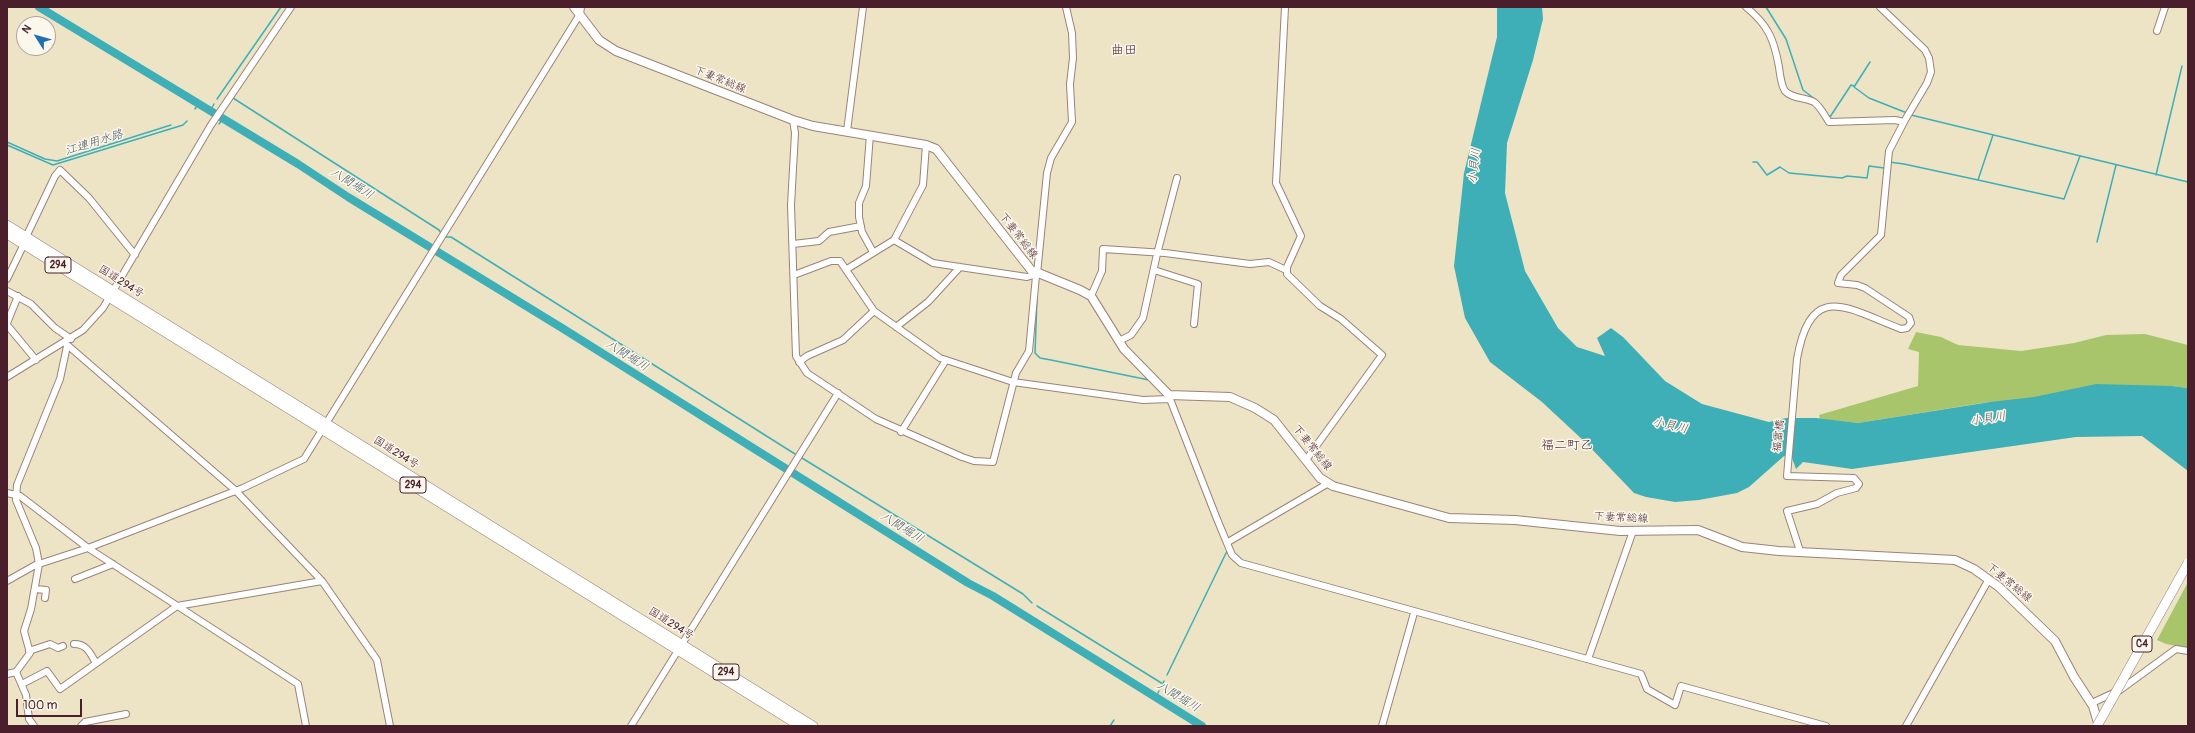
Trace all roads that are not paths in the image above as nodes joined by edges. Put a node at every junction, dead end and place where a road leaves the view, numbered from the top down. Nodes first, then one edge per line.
1 (291, 7) edge
2 (574, 7) edge
3 (862, 7) edge
4 (1066, 7) edge
5 (1285, 7) edge
6 (1746, 7) edge
7 (1880, 7) edge
8 (2165, 7) edge
9 (580, 11) edge
10 (2157, 31) dead end
11 (793, 120) junction
12 (1904, 122) junction
13 (847, 132) junction
14 (870, 136) junction
15 (926, 145) junction
16 (1178, 178) dead end
17 (7, 225) edge
18 (861, 226) junction
19 (7, 234) edge
20 (894, 240) junction
21 (25, 241) junction
22 (793, 244) junction
23 (873, 252) junction
24 (1157, 254) junction
25 (135, 255) junction
26 (960, 267) junction
27 (847, 269) junction
28 (1154, 270) junction
29 (1286, 270) junction
30 (794, 275) junction
31 (1036, 275) junction
32 (7, 279) edge
33 (7, 291) edge
34 (111, 294) junction
35 (18, 296) junction
36 (1091, 296) junction
37 (874, 311) junction
38 (7, 324) edge
39 (1194, 324) dead end
40 (896, 327) junction
41 (1119, 341) junction
42 (67, 342) junction
43 (36, 360) junction
44 (946, 360) junction
45 (799, 362) junction
46 (7, 377) edge
47 (1013, 382) junction
48 (838, 393) junction
49 (1170, 398) junction
50 (325, 427) junction
51 (901, 432) junction
52 (1306, 460) junction
53 (1327, 484) junction
54 (235, 490) junction
55 (7, 493) edge
56 (15, 494) junction
57 (1633, 531) junction
58 (1228, 542) junction
59 (88, 548) junction
60 (1800, 551) junction
61 (2188, 563) edge
62 (39, 564) junction
63 (113, 564) junction
64 (75, 579) dead end
65 (1989, 579) junction
66 (7, 581) edge
67 (322, 581) junction
68 (35, 589) junction
69 (45, 598) dead end
70 (177, 606) junction
71 (1414, 613) junction
72 (74, 644) dead end
73 (63, 646) dead end
74 (680, 648) junction
75 (2188, 651) edge
76 (29, 652) junction
77 (1588, 659) junction
78 (96, 663) junction
79 (16, 672) junction
80 (7, 674) edge
81 (22, 684) junction
82 (2092, 703) junction
83 (126, 714) dead end
84 (34, 726) edge
85 (81, 726) edge
86 (306, 726) edge
87 (390, 726) edge
88 (632, 726) edge
89 (800, 726) edge
90 (813, 726) edge
91 (1382, 726) edge
92 (1826, 726) edge
93 (1906, 726) edge
94 (2098, 726) edge

1 - 25 street
2 - 9 main road, 下妻常総線
3 - 13 street
4 - 31 street
5 - 29 street
6 - 12 street
7 - 12 street
8 - 10 street
9 - 11 main road, 下妻常総線
9 - 50 street
11 - 13 main road, 下妻常総線
11 - 22 street
12 - 60 street, 福雷橋
13 - 14 main road, 下妻常総線
14 - 15 main road, 下妻常総線
14 - 18 street
15 - 20 street
15 - 31 main road, 下妻常総線
16 - 24 street
17 - 21 highway, 国道294号 / 294
18 - 22 street
18 - 23 street
19 - 21 highway, 国道294号 / 294
20 - 23 street
20 - 26 street
21 - 25 street
21 - 32 street
21 - 34 highway, 国道294号 / 294
22 - 30 street
23 - 27 street
24 - 28 street
24 - 29 street
24 - 36 street
25 - 34 street
26 - 31 street
26 - 40 street
27 - 30 street
27 - 37 street
28 - 39 street
28 - 41 street
29 - 52 street
30 - 45 street
31 - 36 main road, 下妻常総線
31 - 47 street
33 - 35 street
34 - 42 street
34 - 50 highway, 国道294号 / 294
35 - 38 street
35 - 42 street
36 - 41 main road
37 - 40 street
37 - 45 street
38 - 43 street
40 - 44 street
41 - 49 main road
42 - 43 street
42 - 54 street
42 - 56 street
43 - 46 street
44 - 47 street
44 - 51 street
45 - 48 street
47 - 49 street
47 - 51 street
48 - 51 street
48 - 74 street
49 - 52 main road, 下妻常総線
49 - 58 street
50 - 54 street
50 - 74 highway, 国道294号 / 294
52 - 53 main road, 下妻常総線
53 - 57 main road, 下妻常総線
53 - 58 street
54 - 59 street
54 - 67 street
55 - 56 street
56 - 59 street
56 - 62 street
57 - 60 main road, 下妻常総線
57 - 77 street
58 - 71 street
59 - 62 street
59 - 63 street
60 - 65 main road, 下妻常総線
61 - 94 highway, C4, bridge
62 - 66 street
62 - 68 street
63 - 64 street
63 - 70 street
65 - 82 main road, 下妻常総線
65 - 93 street
67 - 70 street
67 - 87 street
68 - 69 street
68 - 76 street
70 - 78 street
70 - 86 street
71 - 77 street
71 - 91 street
72 - 78 street
73 - 76 street
74 - 88 street
74 - 89 highway, 国道294号 / 294
74 - 90 highway, 国道294号 / 294
75 - 82 street
76 - 79 street
77 - 92 street
78 - 81 street
79 - 80 street
79 - 81 street
81 - 84 street
82 - 94 main road, 下妻常総線
83 - 85 street

